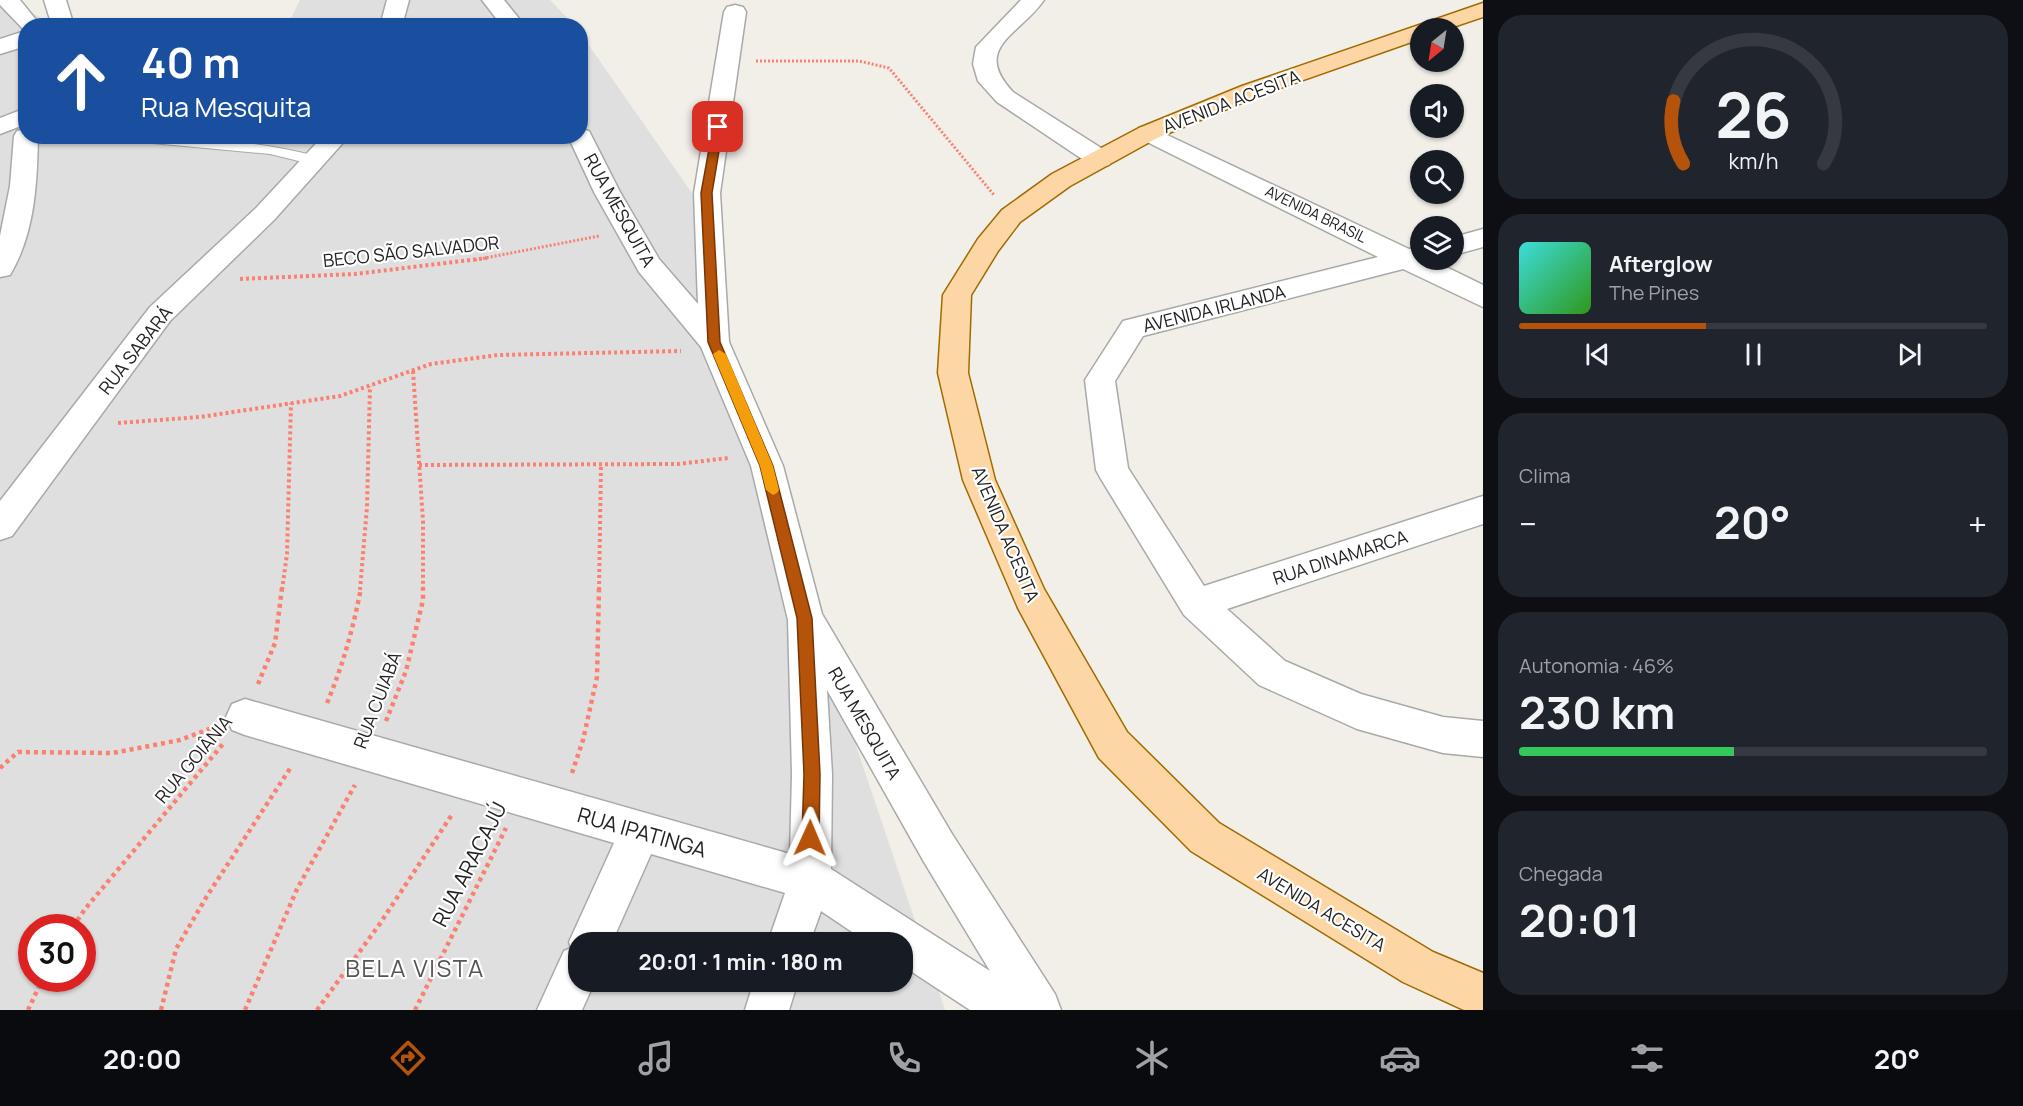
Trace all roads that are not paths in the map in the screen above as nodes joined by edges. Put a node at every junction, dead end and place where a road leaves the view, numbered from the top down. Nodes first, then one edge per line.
1 (8, 0) edge
2 (55, 0) edge
3 (398, 0) edge
4 (493, 0) edge
5 (1033, 0) edge
6 (1483, 10) edge
7 (735, 12) dead end
8 (23, 18) edge
9 (61, 18) edge
10 (393, 18) edge
11 (508, 18) edge
12 (1459, 18) edge
13 (1410, 35) edge
14 (18, 41) edge
15 (0, 47) edge
16 (18, 119) edge
17 (0, 127) edge
18 (1148, 133) junction
19 (26, 144) edge
20 (212, 144) edge
21 (329, 144) edge
22 (584, 144) edge
23 (1100, 159) junction
24 (315, 160) junction
25 (9, 218) edge
26 (1483, 238) edge
27 (1464, 243) edge
28 (1410, 256) edge
29 (1410, 259) edge
30 (0, 268) edge
31 (1436, 270) edge
32 (1483, 297) edge
33 (716, 346) junction
34 (1483, 510) edge
35 (0, 526) edge
36 (1196, 604) junction
37 (805, 618) junction
38 (245, 717) road end
39 (1483, 739) edge
40 (640, 831) junction
41 (810, 880) junction
42 (595, 932) edge
43 (792, 932) edge
44 (568, 990) edge
45 (773, 992) edge
46 (1483, 996) edge
47 (559, 1010) edge
48 (767, 1010) edge
49 (1010, 1010) edge
50 (1039, 1010) edge

1 - 8 street
2 - 9 street
3 - 10 street
4 - 11 street
5 - 23 street
6 - 12 main road
7 - 33 street
13 - 18 main road, AVENIDA ACESITA
14 - 15 street
16 - 17 street
18 - 23 main road, AVENIDA ACESITA
18 - 28 street, AVENIDA BRASIL
19 - 25 street
20 - 24 lane
21 - 24 street, RUA SABARÁ
22 - 33 street, RUA MESQUITA
23 - 46 main road, AVENIDA ACESITA
24 - 35 street, RUA SABARÁ
25 - 30 street
26 - 27 street
29 - 36 street, AVENIDA IRLANDA
31 - 32 street, AVENIDA BRASIL
33 - 37 street, RUA MESQUITA
34 - 36 street, RUA DINAMARCA
36 - 39 street, AVENIDA IRLANDA
37 - 41 street
37 - 50 street, RUA MESQUITA
38 - 40 street, RUA IPATINGA
40 - 41 street, RUA IPATINGA
40 - 42 street
41 - 43 street
41 - 49 street, RUA IPATINGA
44 - 47 street
45 - 48 street

